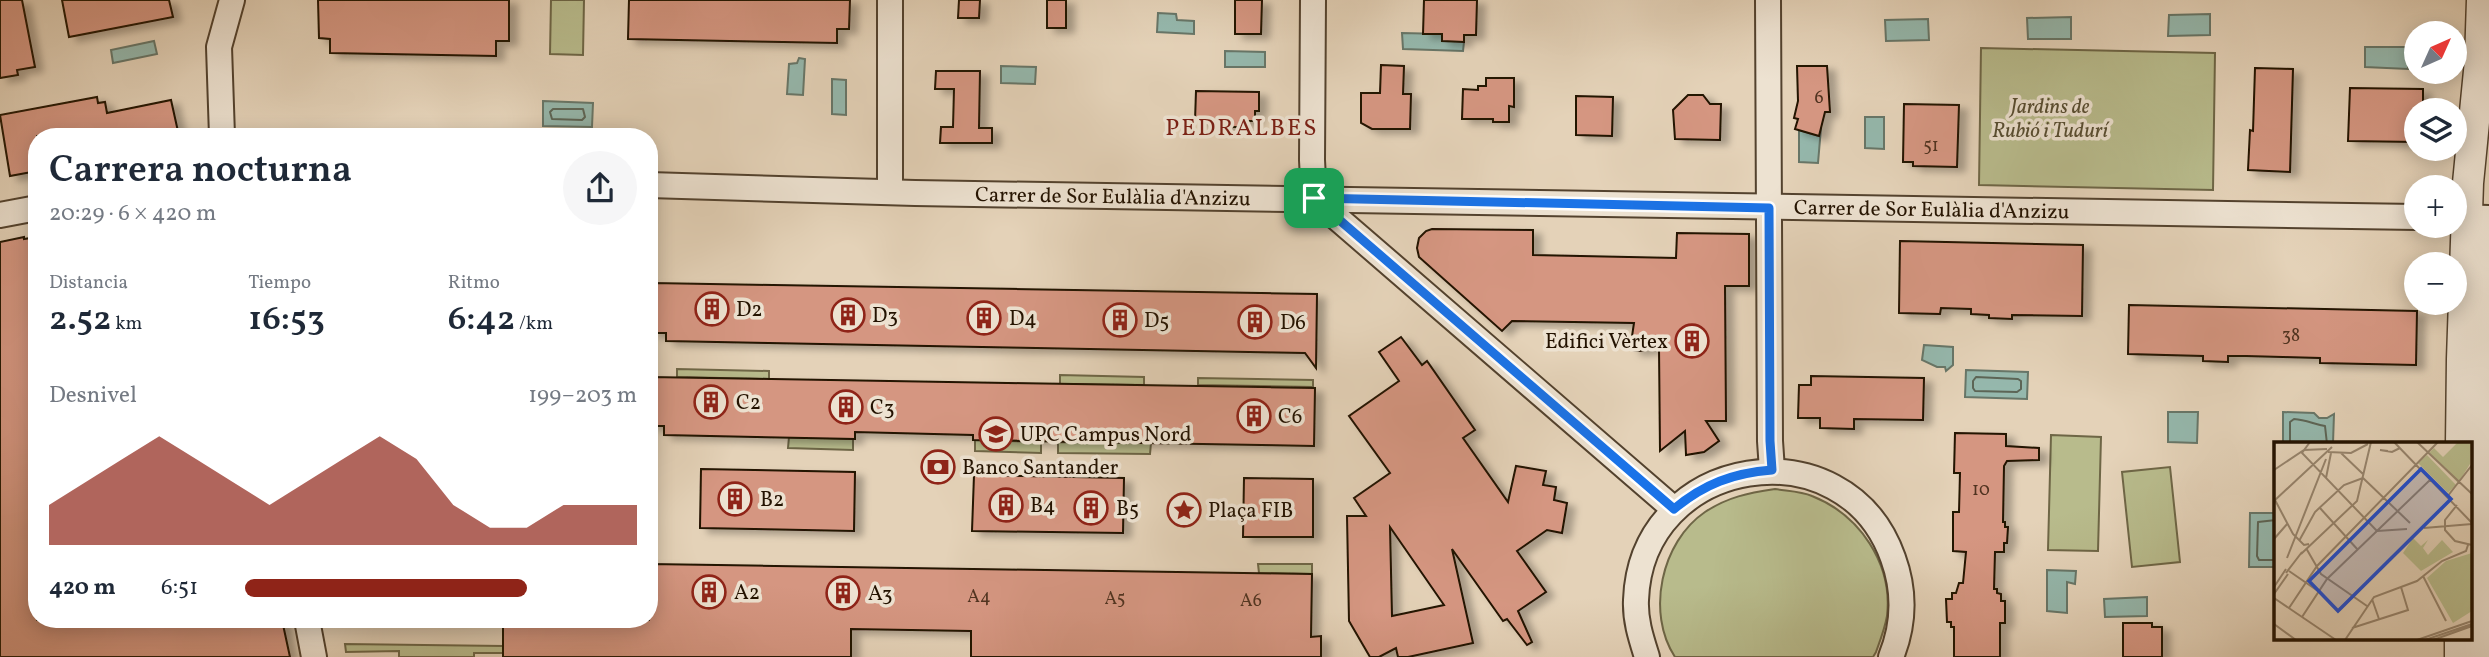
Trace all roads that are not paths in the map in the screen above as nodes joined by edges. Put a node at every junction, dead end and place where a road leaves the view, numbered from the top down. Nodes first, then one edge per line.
1 (232, 0) edge
2 (890, 0) edge
3 (1313, 0) edge
4 (1768, 0) edge
5 (2482, 0) edge
6 (2485, 74) edge
7 (222, 128) edge
8 (658, 185) edge
9 (890, 191) junction
10 (1314, 198) junction
11 (1769, 208) junction
12 (28, 210) edge
13 (0, 215) edge
14 (2404, 217) edge
15 (2470, 217) edge
16 (2489, 240) edge
17 (2461, 442) edge
18 (1772, 470) junction
19 (1674, 509) junction
20 (2482, 591) edge
21 (309, 628) edge
22 (314, 657) edge
23 (1647, 657) edge
24 (1891, 657) edge
25 (2485, 657) edge

1 - 7 street
2 - 9 street
3 - 10 street
4 - 11 street
5 - 6 street
6 - 15 street
8 - 9 street, Carrer de Sor Eulàlia d'Anzizu
9 - 10 street, Carrer de Sor Eulàlia d'Anzizu
10 - 11 street, Carrer de Sor Eulàlia d'Anzizu
10 - 19 street
11 - 14 street, Carrer de Sor Eulàlia d'Anzizu
11 - 18 street
12 - 13 street
15 - 17 street
16 - 20 street
18 - 19 street
18 - 24 street
19 - 23 street
20 - 25 street
21 - 22 street

